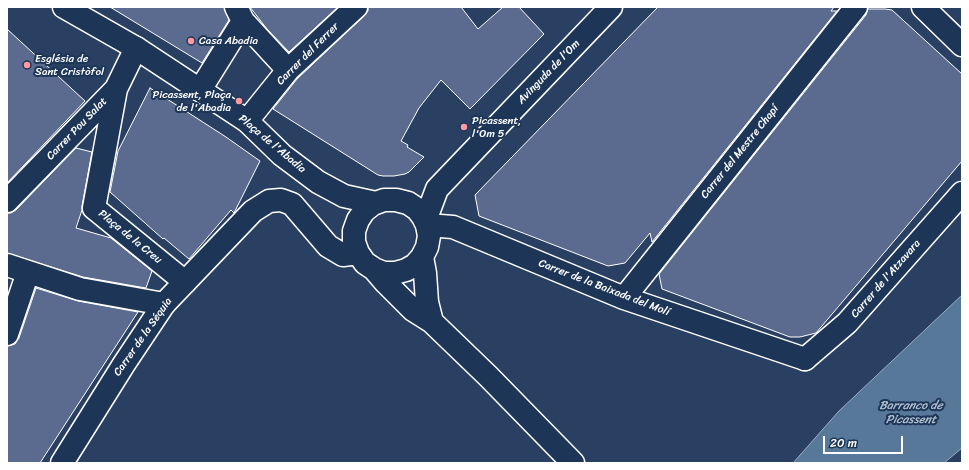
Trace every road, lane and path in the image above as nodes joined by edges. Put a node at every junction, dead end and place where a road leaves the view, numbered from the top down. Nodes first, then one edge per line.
1 (64, 7) edge
2 (356, 7) edge
3 (611, 7) edge
4 (856, 7) edge
5 (923, 7) edge
6 (239, 14) edge
7 (962, 45) edge
8 (136, 48) junction
9 (288, 70) junction
10 (116, 89) junction
11 (200, 90) junction
12 (246, 121) junction
13 (437, 189) junction
14 (962, 193) edge
15 (344, 196) junction
16 (7, 201) edge
17 (402, 201) junction
18 (376, 203) junction
19 (359, 218) junction
20 (426, 223) junction
21 (358, 253) junction
22 (422, 257) junction
23 (7, 265) edge
24 (374, 270) junction
25 (28, 272) junction
26 (185, 282) junction
27 (624, 298) junction
28 (164, 304) junction
29 (432, 322) junction
30 (7, 334) edge
31 (805, 359) joint
32 (62, 463) edge
33 (572, 463) edge

1 - 8 street, Plaça de l'Abadia
2 - 9 street, Carrer del Ferrer
3 - 13 street, Avinguda de l'Om
4 - 27 street, Carrer del Mestre Chapí
5 - 7 street
6 - 9 street
6 - 11 street
8 - 10 street, Carrer Pou Salat
8 - 11 street, Plaça de l'Abadia
9 - 12 street, Carrer del Ferrer
10 - 16 street, Carrer Pou Salat
10 - 26 street, Plaça de la Creu
11 - 12 street, Plaça de l'Abadia
12 - 15 street, Plaça de l'Abadia
13 - 17 street, Avinguda de l'Om
13 - 20 street, Avinguda de l'Om
14 - 31 street, Carrer de l'Atzavara
15 - 18 street, Plaça de l'Abadia
15 - 19 street, Plaça de l'Abadia
17 - 18 street
17 - 20 street
18 - 19 street
19 - 21 street
20 - 22 street
20 - 27 street, Carrer de la Baixada del Molí
21 - 24 street
21 - 26 street, Carrer de la Séquia
22 - 24 street
22 - 29 street
23 - 25 street
24 - 29 street
25 - 28 street
25 - 30 street
26 - 28 street, Carrer de la Séquia
27 - 31 street, Carrer de la Baixada del Molí
28 - 32 street, Carrer de la Séquia
29 - 33 street

